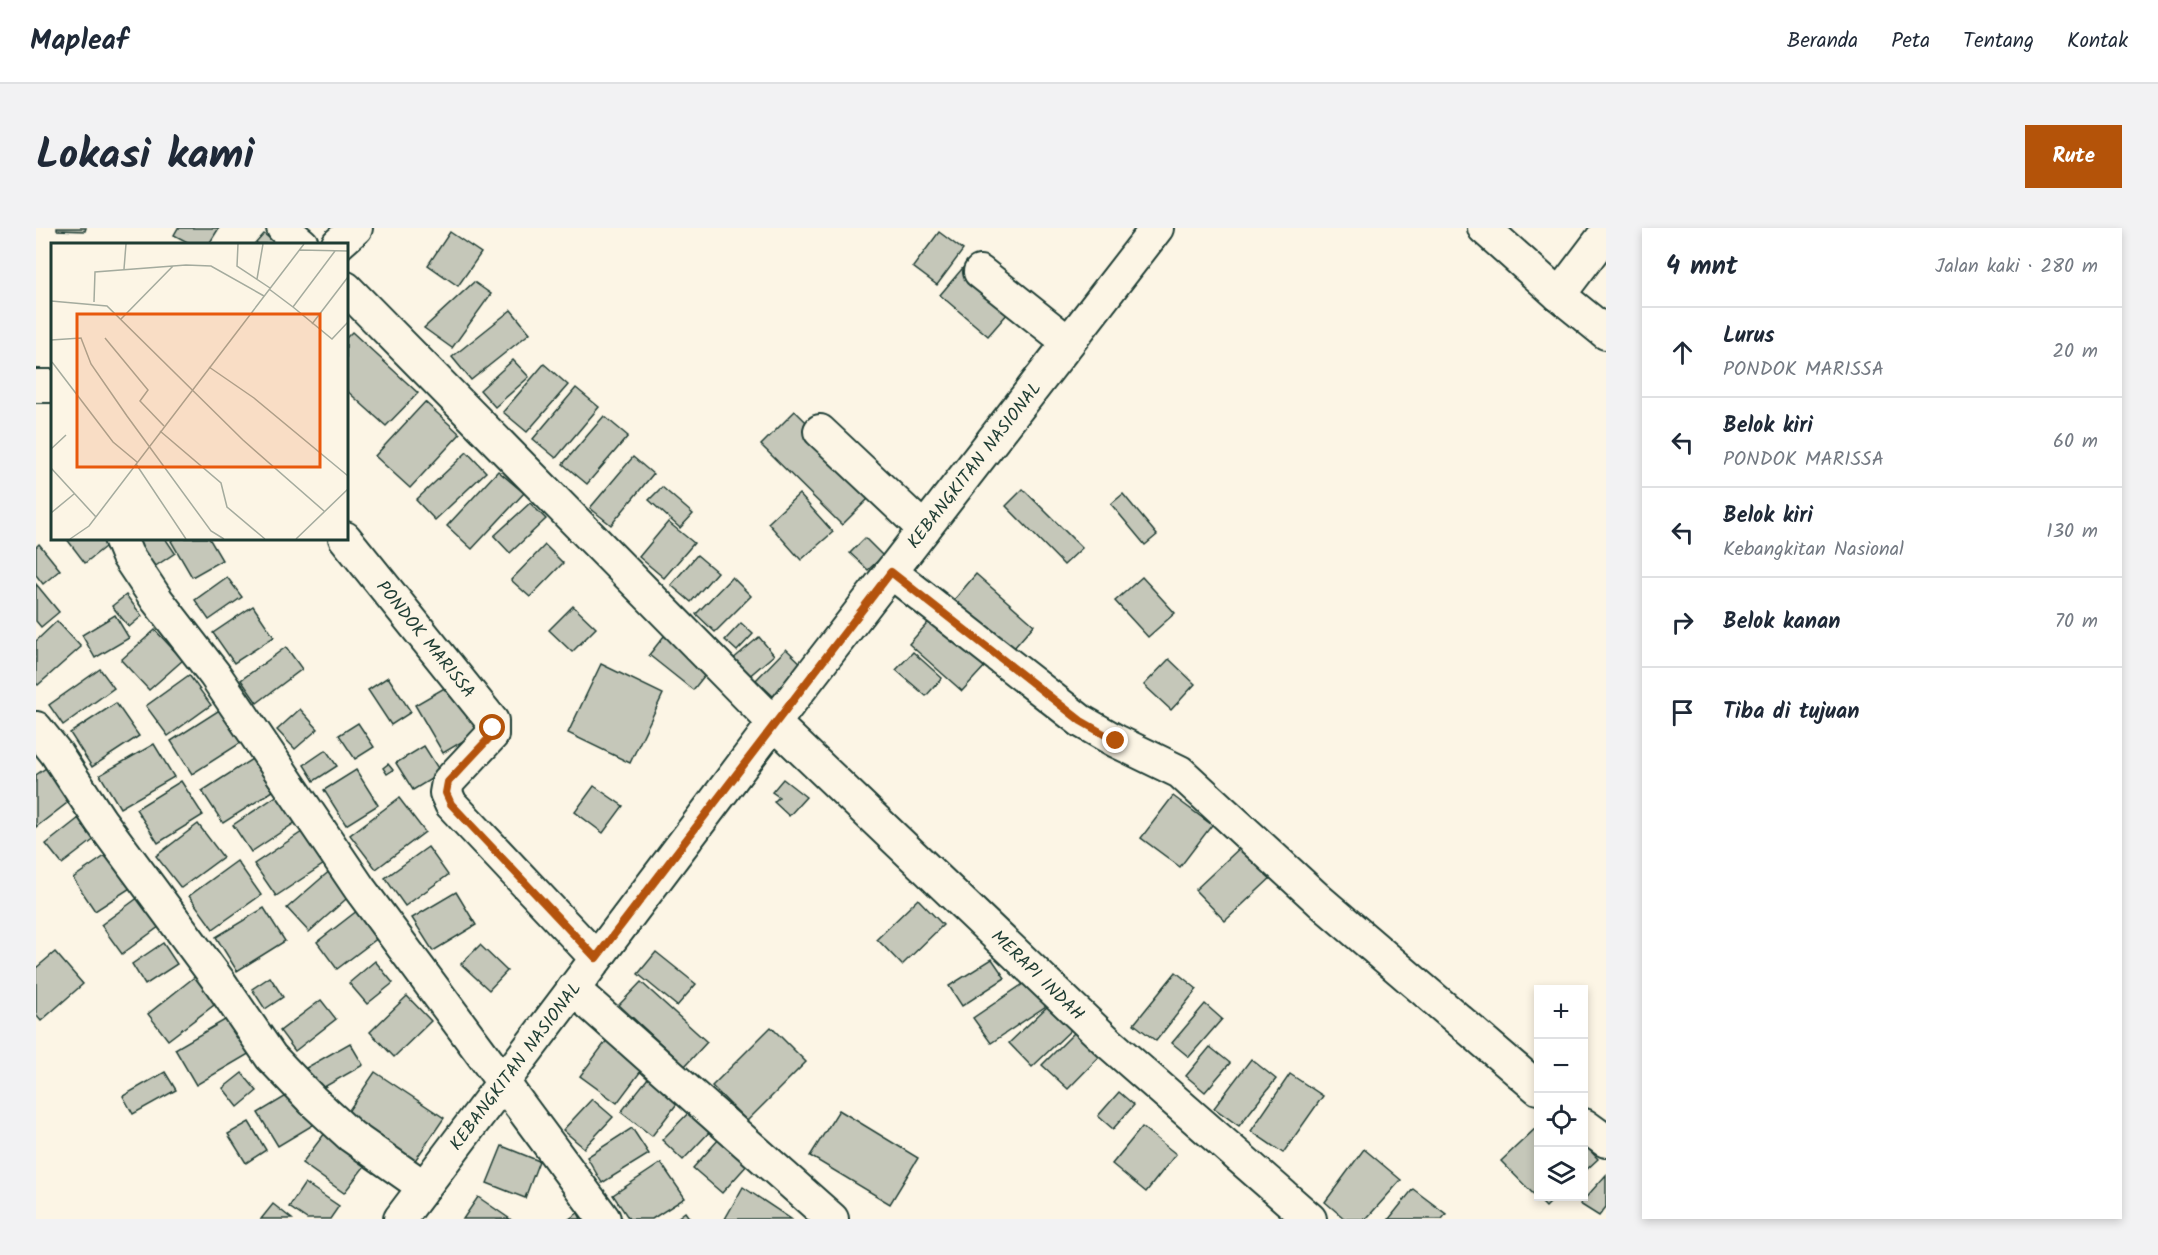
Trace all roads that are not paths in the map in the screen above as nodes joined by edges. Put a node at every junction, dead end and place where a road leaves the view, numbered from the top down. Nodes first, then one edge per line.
1 (283, 228) edge
2 (356, 228) edge
3 (1156, 228) edge
4 (1484, 228) edge
5 (1606, 233) edge
6 (301, 243) edge
7 (339, 243) edge
8 (980, 272) dead end
9 (348, 290) edge
10 (1559, 295) junction
11 (1606, 333) edge
12 (1068, 342) junction
13 (820, 431) dead end
14 (924, 529) junction
15 (121, 540) edge
16 (347, 540) edge
17 (891, 572) junction
18 (774, 723) junction
19 (36, 728) edge
20 (596, 958) junction
21 (573, 989) junction
22 (502, 1082) junction
23 (1534, 1084) edge
24 (1588, 1128) edge
25 (1606, 1141) edge
26 (417, 1206) edge
27 (604, 1219) edge
28 (832, 1219) edge
29 (1310, 1219) edge

1 - 6 street
2 - 7 street
3 - 12 street, KEBANGKITAN NASIONAL
4 - 10 street
5 - 10 street
8 - 12 street
9 - 18 street, MERAPI INDAH
10 - 11 street
12 - 14 street, KEBANGKITAN NASIONAL
13 - 14 street
14 - 17 street, KEBANGKITAN NASIONAL
15 - 22 street
16 - 20 street, PONDOK MARISSA
17 - 18 street, KEBANGKITAN NASIONAL
17 - 23 street
18 - 20 street, KEBANGKITAN NASIONAL
18 - 29 street, MERAPI INDAH
19 - 26 street
20 - 21 street, KEBANGKITAN NASIONAL
21 - 22 street, KEBANGKITAN NASIONAL
21 - 28 street
22 - 26 street, KEBANGKITAN NASIONAL
22 - 27 street
24 - 25 street

